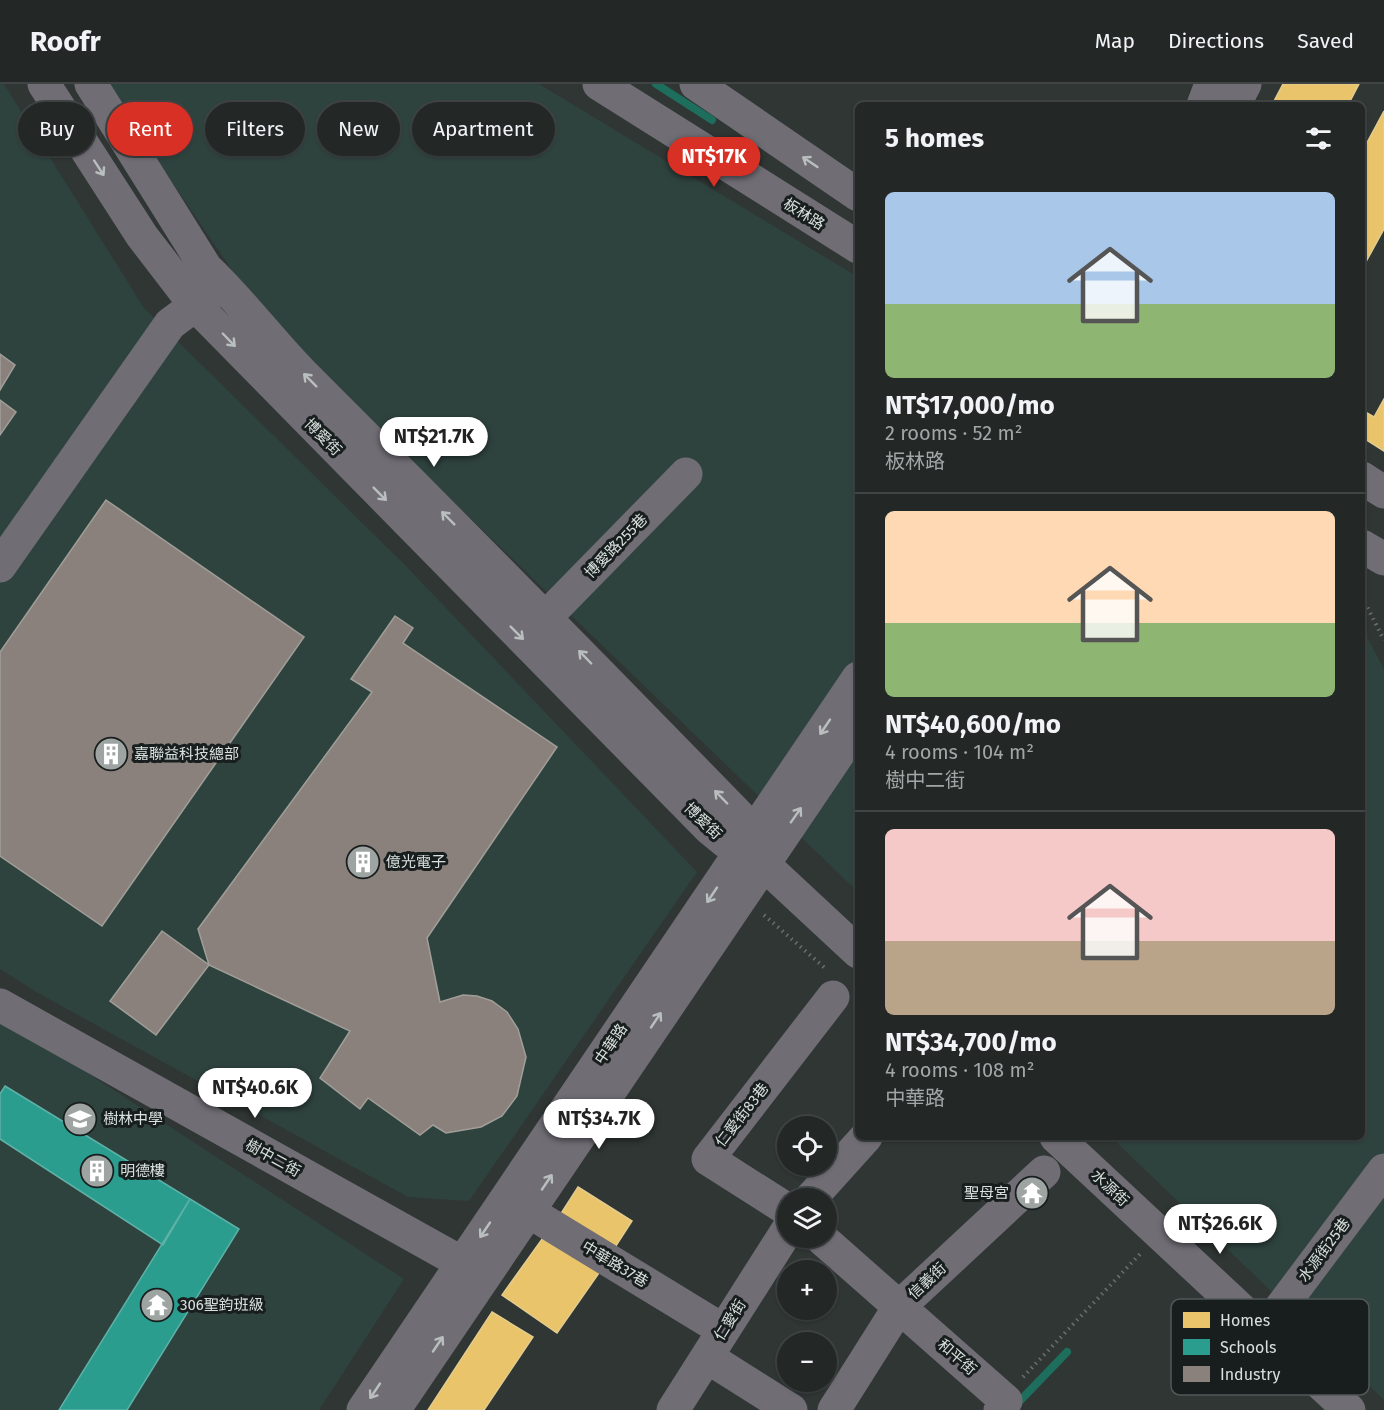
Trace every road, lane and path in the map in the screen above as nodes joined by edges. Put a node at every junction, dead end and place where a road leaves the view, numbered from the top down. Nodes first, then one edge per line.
1 (44, 84) edge
2 (91, 84) edge
3 (599, 84) edge
4 (696, 84) edge
5 (1211, 84) edge
6 (1245, 84) edge
7 (1204, 102) edge
8 (1236, 102) edge
9 (855, 193) edge
10 (855, 245) edge
11 (224, 285) junction
12 (195, 305) junction
13 (686, 474) dead end
14 (1365, 480) edge
15 (1384, 492) edge
16 (1365, 548) edge
17 (1384, 559) edge
18 (0, 566) edge
19 (1365, 603) edge
20 (546, 617) junction
21 (1384, 640) edge
22 (855, 683) edge
23 (855, 729) edge
24 (753, 855) junction
25 (759, 910) dead end
26 (855, 949) edge
27 (833, 997) joint
28 (0, 1005) edge
29 (863, 1140) edge
30 (1059, 1140) edge
31 (1384, 1170) edge
32 (1044, 1172) dead end
33 (821, 1188) edge
34 (777, 1203) edge
35 (517, 1204) junction
36 (1159, 1233) junction
37 (777, 1246) edge
38 (832, 1248) edge
39 (473, 1269) junction
40 (1230, 1299) edge
41 (1287, 1299) edge
42 (899, 1307) junction
43 (715, 1344) junction
44 (1333, 1395) edge
45 (1008, 1398) edge
46 (363, 1410) edge
47 (394, 1410) edge
48 (673, 1410) edge
49 (791, 1410) edge
50 (834, 1410) edge
51 (1349, 1410) edge

1 -> 12 street, 博愛街
2 - 11 street, 博愛街
3 - 10 street, 板林路
9 -> 4 street
5 - 7 street
6 - 8 street
11 - 12 street
20 -> 11 street, 博愛街
12 - 18 street
12 -> 24 street, 博愛街
13 - 20 street, 博愛路255巷
14 - 15 street
16 - 17 street
19 - 21 path
24 -> 20 street, 博愛街
22 -> 24 street, 中華路
24 -> 23 street, 中華路
24 - 26 street
24 - 35 street, 中華路
25 - 27 path
27 - 34 street, 仁愛街83巷
28 - 39 street, 樹中二街
29 - 33 street
30 - 36 street, 水源街
31 - 41 street, 水源街25巷
32 - 42 street, 信義街
35 - 39 street, 中華路
35 - 43 street, 中華路37巷
36 - 40 street, 水源街
36 - 45 path
37 - 43 street, 仁愛街
38 - 42 street, 和平街
39 -> 46 street, 中華路
47 -> 39 street, 中華路
42 - 45 street, 和平街
42 - 50 street, 信義街
43 - 48 street, 仁愛街
43 - 49 street, 中華路37巷
44 - 51 street, 水源街

